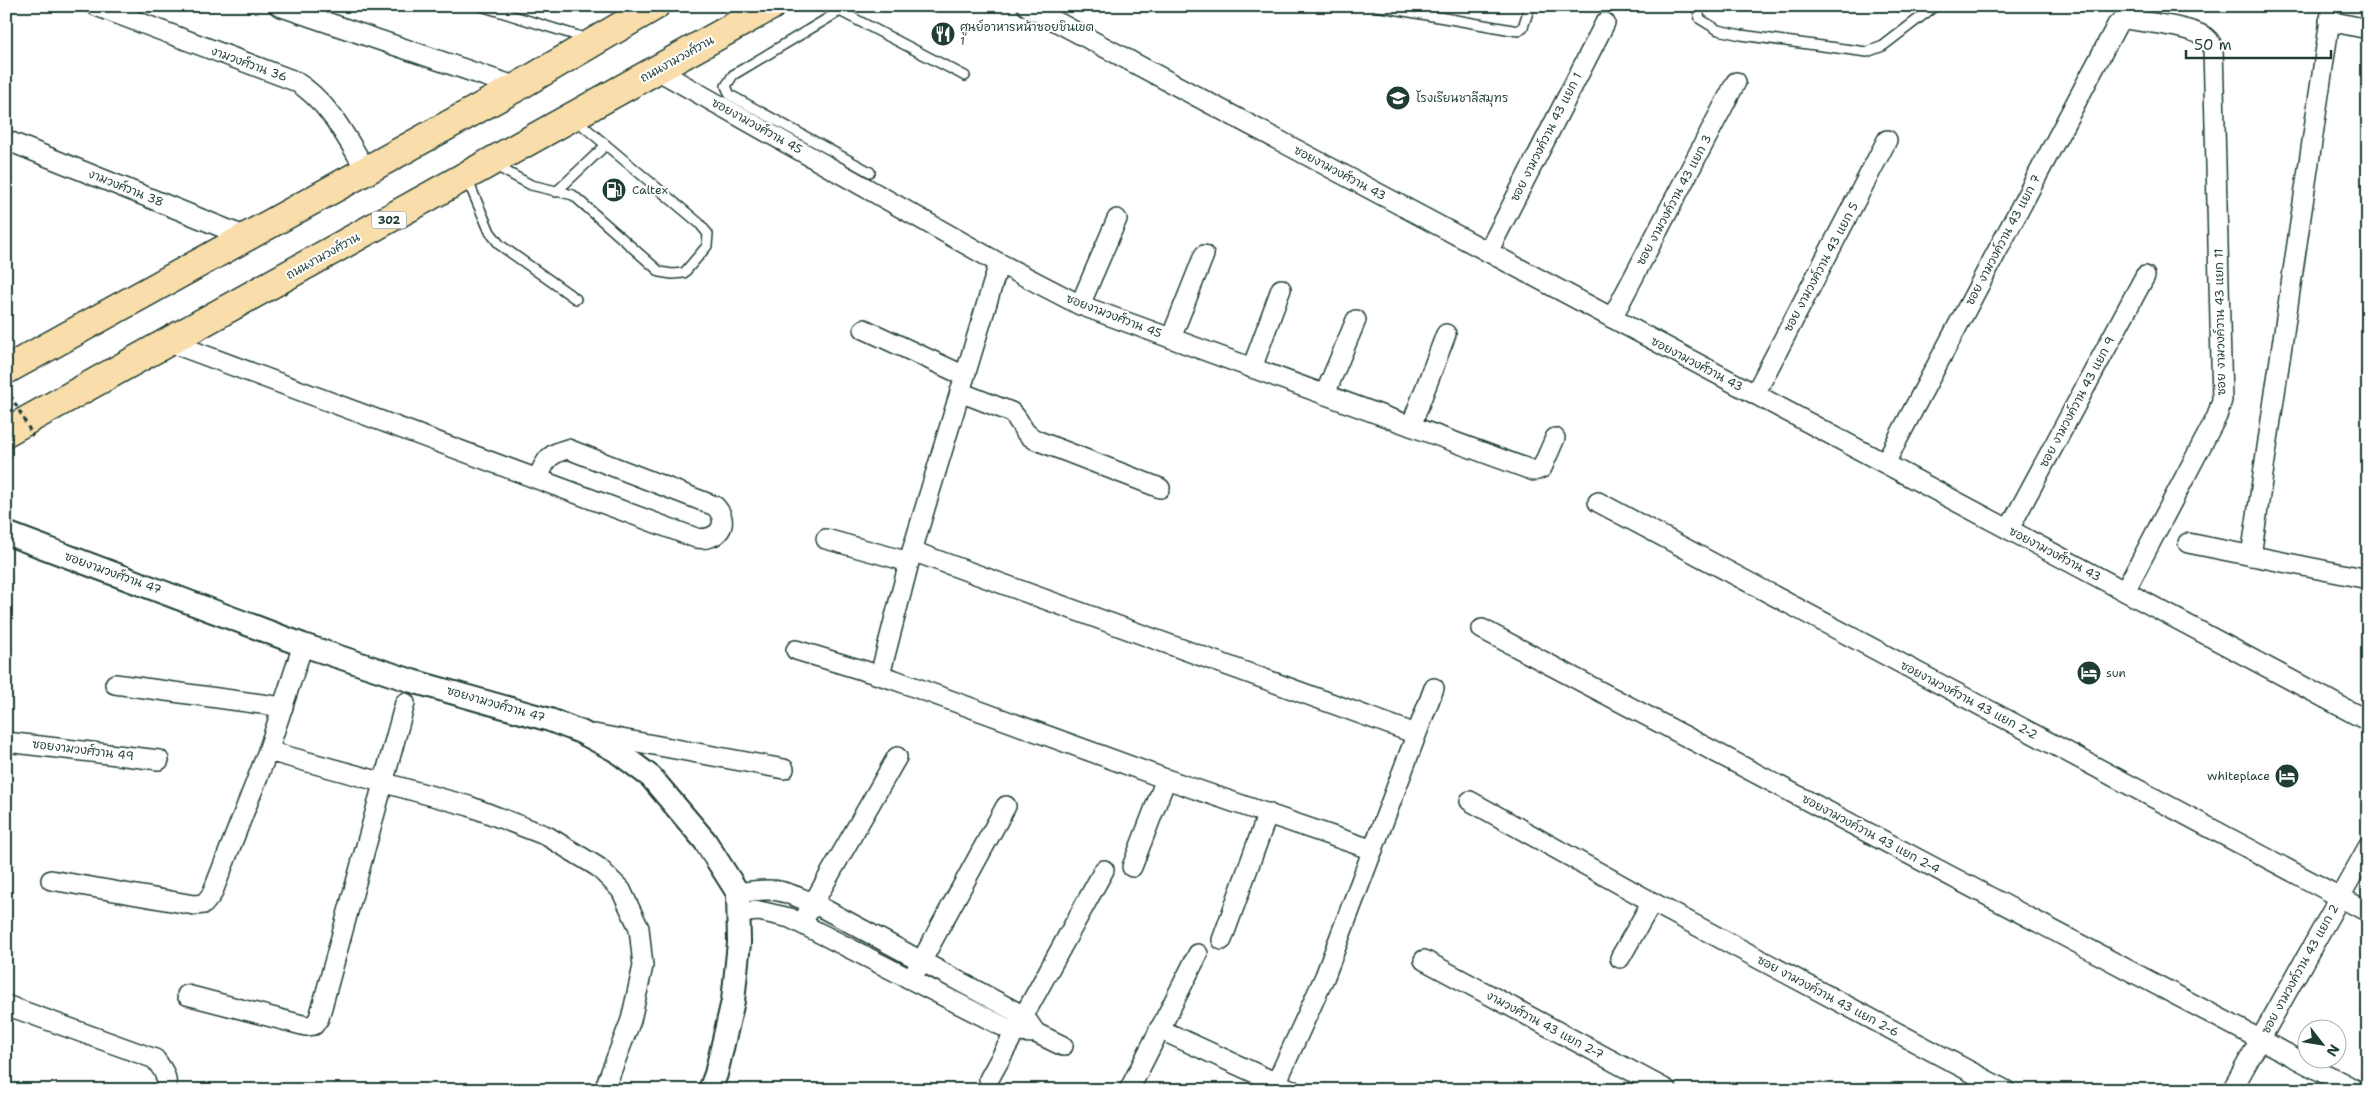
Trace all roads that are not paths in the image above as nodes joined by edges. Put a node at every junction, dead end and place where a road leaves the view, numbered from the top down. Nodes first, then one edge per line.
1 (96, 6) edge
2 (279, 6) edge
3 (480, 6) edge
4 (655, 6) edge
5 (771, 6) edge
6 (830, 6) edge
7 (1027, 6) edge
8 (1376, 6) edge
9 (1530, 6) edge
10 (1697, 6) edge
11 (1934, 6) edge
12 (840, 11) junction
13 (2331, 14) edge
14 (1605, 23) dead end
15 (2368, 29) edge
16 (2202, 35) joint
17 (595, 42) junction
18 (657, 70) junction
19 (965, 76) dead end
20 (1736, 82) dead end
21 (517, 87) junction
22 (573, 117) junction
23 (6, 140) edge
24 (1887, 140) dead end
25 (606, 146) junction
26 (490, 163) junction
27 (366, 170) junction
28 (870, 172) dead end
29 (466, 177) junction
30 (556, 192) junction
31 (1117, 220) dead end
32 (246, 237) junction
33 (1488, 252) junction
34 (1204, 255) dead end
35 (999, 262) junction
36 (2145, 276) dead end
37 (1281, 289) dead end
38 (576, 299) dead end
39 (1080, 305) junction
40 (1612, 318) junction
41 (1356, 320) dead end
42 (864, 329) dead end
43 (1446, 334) dead end
44 (1171, 338) junction
45 (169, 342) junction
46 (1252, 368) junction
47 (6, 370) edge
48 (962, 384) junction
49 (1325, 394) junction
50 (1754, 394) junction
51 (1411, 426) junction
52 (6, 432) edge
53 (1555, 438) dead end
54 (1885, 464) junction
55 (537, 479) junction
56 (1160, 488) dead end
57 (1598, 502) dead end
58 (2008, 529) junction
59 (6, 533) edge
60 (826, 539) dead end
61 (2188, 543) dead end
62 (911, 556) junction
63 (2251, 556) junction
64 (2368, 579) edge
65 (2125, 591) junction
66 (1482, 629) dead end
67 (303, 645) junction
68 (796, 650) dead end
69 (880, 675) junction
70 (115, 684) dead end
71 (1434, 688) dead end
72 (405, 703) dead end
73 (283, 707) junction
74 (2368, 721) edge
75 (582, 732) junction
76 (1416, 734) junction
77 (6, 742) edge
78 (268, 751) junction
79 (898, 757) dead end
80 (159, 760) dead end
81 (784, 769) dead end
82 (1166, 779) junction
83 (382, 783) junction
84 (1470, 801) dead end
85 (1006, 806) dead end
86 (1268, 813) junction
87 (2368, 847) edge
88 (1373, 850) junction
89 (1132, 867) dead end
90 (1104, 870) dead end
91 (51, 880) dead end
92 (2340, 897) junction
93 (1652, 902) junction
94 (738, 903) junction
95 (812, 903) junction
96 (2368, 912) edge
97 (802, 924) junction
98 (1222, 940) dead end
99 (1198, 954) dead end
100 (1620, 958) dead end
101 (922, 960) junction
102 (1424, 960) dead end
103 (912, 980) junction
104 (187, 995) dead end
105 (6, 1005) edge
106 (1024, 1016) junction
107 (1159, 1029) junction
108 (1014, 1032) junction
109 (1036, 1033) junction
110 (2261, 1038) junction
111 (1063, 1046) dead end
112 (990, 1079) dead end
113 (1281, 1087) edge
114 (165, 1090) edge
115 (604, 1090) edge
116 (710, 1090) edge
117 (1129, 1090) edge
118 (1667, 1090) edge
119 (2005, 1090) edge
120 (2232, 1090) edge
121 (2356, 1090) edge

1 - 27 street, งามวงศ์วาน 36
2 - 21 street
3 - 17 lane
4 - 17 main road
5 - 18 main road, ถนนงามวงศ์วาน / 302
6 - 12 lane
7 - 33 street, ซอยงามวงศ์วาน 43
8 - 9 lane
10 - 11 lane
12 - 19 lane
12 - 28 lane
13 - 15 street
13 - 63 street
14 - 33 street, ซอย งามวงค์วาน 43 แยก 1
16 - 54 street, ซอย งามวงค์วาน 43 แยก 7
16 - 65 street, ซอย งามวงค์วาน 43 แยก 11
17 - 21 main road
18 - 22 main road, ถนนงามวงศ์วาน / 302
18 - 35 street, ซอยงามวงศ์วาน 45
20 - 40 street, ซอย งามวงค์วาน 43 แยก 3
21 - 27 main road
22 - 25 lane
22 - 26 main road, ถนนงามวงศ์วาน / 302
23 - 32 street, งามวงศ์วาน 38
24 - 50 street, ซอย งามวงค์วาน 43 แยก 5
25 - 30 lane
25 - 30 lane
26 - 29 main road, ถนนงามวงศ์วาน / 302
26 - 30 lane
27 - 32 main road
29 - 38 lane
29 - 45 main road, ถนนงามวงศ์วาน / 302
31 - 39 street
32 - 47 main road
33 - 40 street, ซอยงามวงศ์วาน 43
34 - 44 street
35 - 39 street, ซอยงามวงศ์วาน 45
35 - 48 street
36 - 58 street, ซอย งามวงค์วาน 43 แยก 9
37 - 46 street
39 - 44 street, ซอยงามวงศ์วาน 45
40 - 50 street, ซอยงามวงศ์วาน 43
41 - 49 street
42 - 48 street
43 - 51 street
44 - 46 street, ซอยงามวงศ์วาน 45
45 - 52 main road, ถนนงามวงศ์วาน / 302
45 - 55 street
46 - 49 street, ซอยงามวงศ์วาน 45
48 - 56 street
48 - 62 street
49 - 51 street, ซอยงามวงศ์วาน 45
50 - 54 street, ซอยงามวงศ์วาน 43
51 - 53 street, ซอยงามวงศ์วาน 45
54 - 58 street, ซอยงามวงศ์วาน 43
55 - 55 street
57 - 92 street, ซอยงามวงศ์วาน 43 แยก 2-2
58 - 65 street, ซอยงามวงศ์วาน 43
59 - 67 street, ซอยงามวงศ์วาน 47
60 - 62 street
61 - 63 street
62 - 69 street
62 - 76 street
63 - 64 street
65 - 74 street, ซอยงามวงศ์วาน 43
66 - 110 street, ซอยงามวงค์วาน 43 แยก 2-4
67 - 73 street
67 - 75 street, ซอยงามวงศ์วาน 47
68 - 69 street
69 - 82 street
70 - 73 street
71 - 76 street
72 - 83 street
73 - 78 street
75 - 81 street
75 - 94 street, ซอยงามวงศ์วาน 47
76 - 88 street
77 - 80 street, ซอยงามวงศ์วาน 49
78 - 83 street
78 - 91 street
79 - 95 street
82 - 86 street
82 - 89 street
83 - 104 street
83 - 115 street
84 - 93 street, ซอย งามวงค์วาน 43 แยก 2-6
85 - 101 street
86 - 88 street
86 - 98 street
87 - 92 street, ซอย งามวงค์วาน 43 แยก 2
88 - 113 street
90 - 106 street
92 - 96 street, ซอยงามวงศ์วาน 43 แยก 2-2
92 - 110 street, ซอย งามวงค์วาน 43 แยก 2
93 - 100 street
93 - 119 street, ซอย งามวงค์วาน 43 แยก 2-6
94 - 95 street
94 - 97 street
94 - 116 street
95 - 97 street
95 - 101 street
97 - 103 street
99 - 107 street
101 - 103 street
101 - 106 street
102 - 118 street, งามวงศ์วาน 43 แยก 2-7
103 - 108 street
105 - 114 street
106 - 108 street
106 - 109 street
107 - 113 street
107 - 117 street
108 - 109 street
108 - 112 street
109 - 111 street
110 - 120 street, ซอย งามวงค์วาน 43 แยก 2
110 - 121 street, ซอยงามวงค์วาน 43 แยก 2-4

